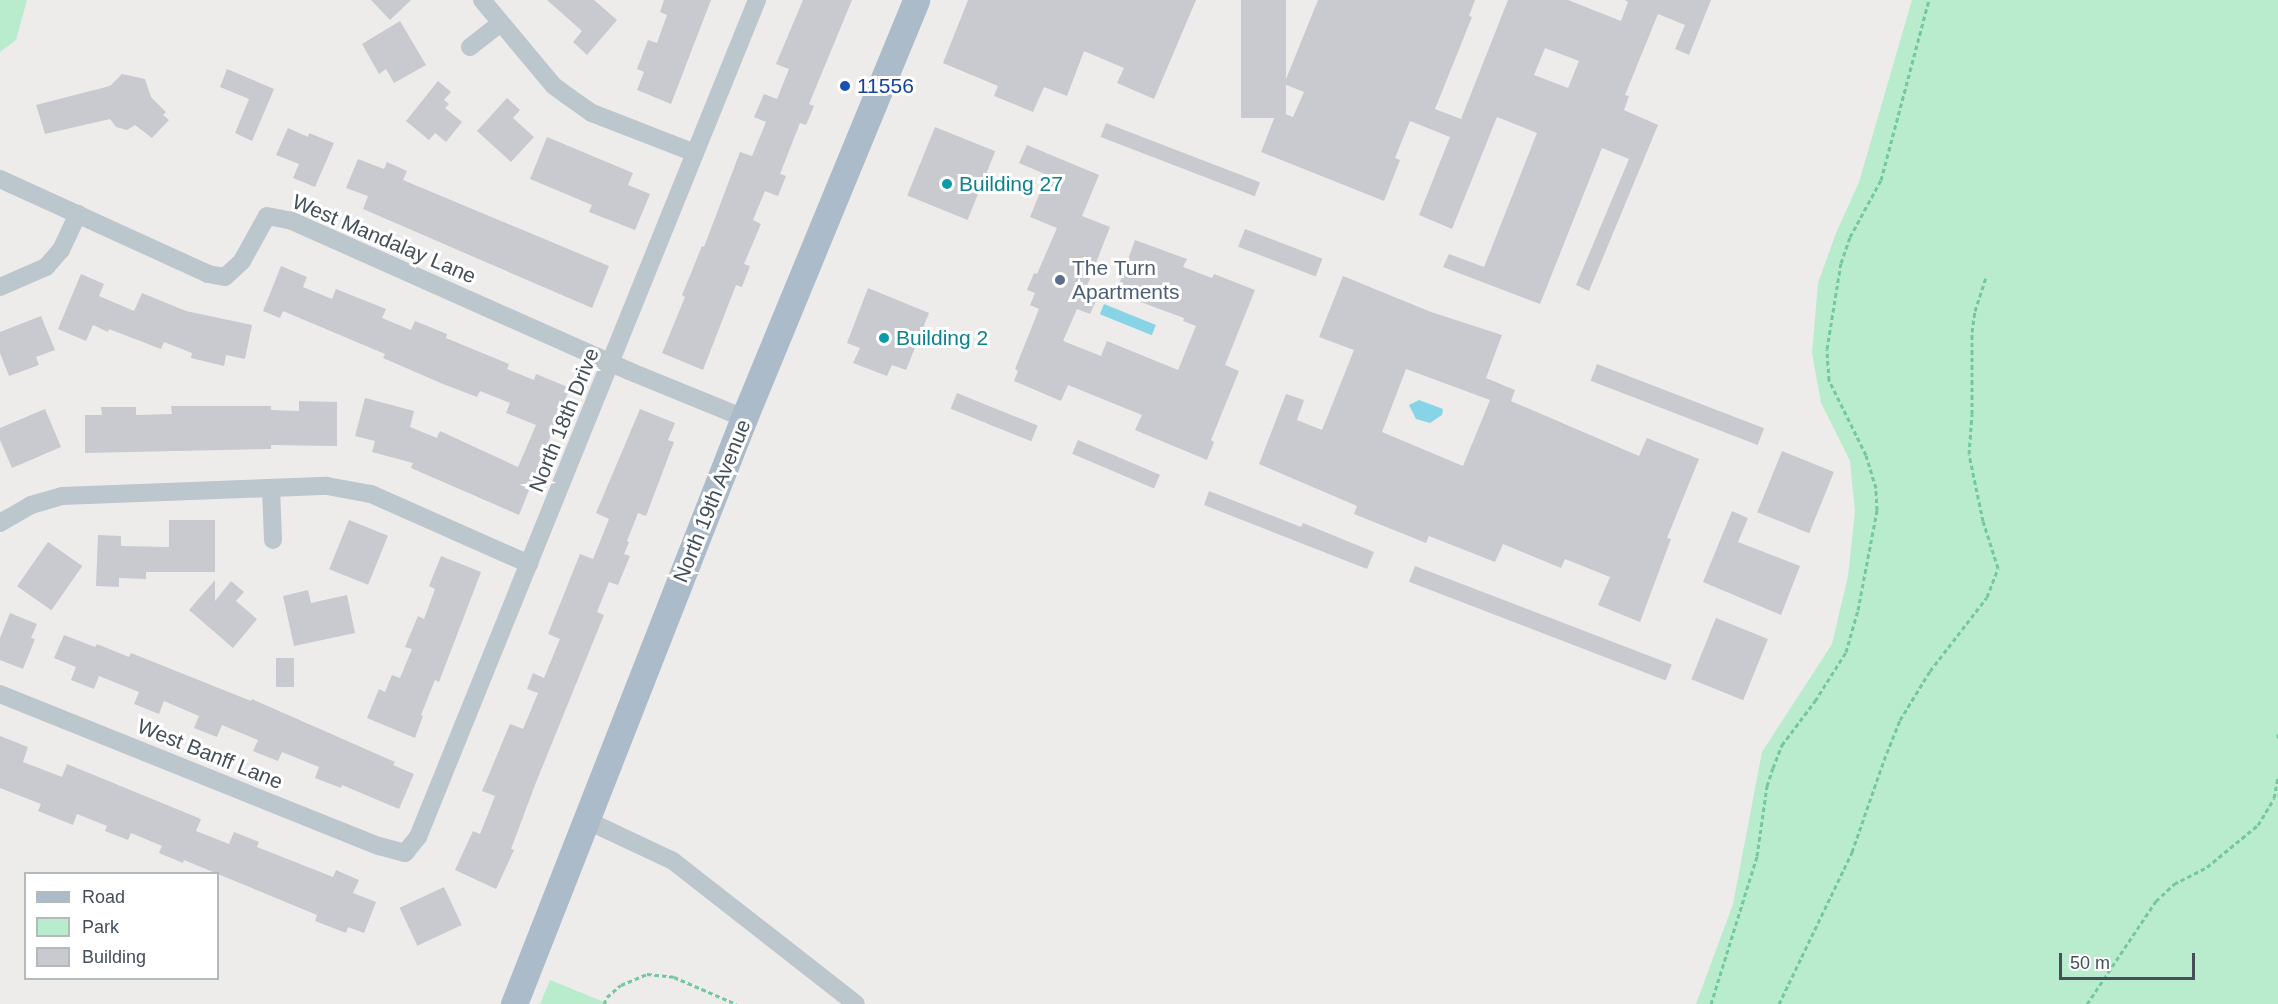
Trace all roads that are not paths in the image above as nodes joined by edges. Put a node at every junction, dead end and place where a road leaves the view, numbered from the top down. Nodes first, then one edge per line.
1 (482, 0) edge
2 (757, 0) edge
3 (916, 0) edge
4 (501, 23) junction
5 (470, 48) dead end
6 (695, 153) junction
7 (0, 179) edge
8 (78, 214) junction
9 (0, 287) edge
10 (611, 363) junction
11 (744, 418) junction
12 (271, 488) junction
13 (1, 521) edge
14 (273, 540) dead end
15 (529, 564) junction
16 (0, 694) edge
17 (586, 820) junction
18 (405, 853) joint
19 (514, 1004) edge
20 (856, 1004) edge

1 - 4 street
2 - 6 street, North 18th Drive
3 - 11 main road, North 19th Avenue
4 - 5 street
4 - 6 street
6 - 10 street, North 18th Drive
7 - 8 street, West Mandalay Lane
8 - 9 street
8 - 10 street, West Mandalay Lane
10 - 11 street, West Mandalay Lane
10 - 15 street, North 18th Drive
11 - 17 main road, North 19th Avenue
12 - 13 street
12 - 14 street
12 - 15 street
15 - 18 street, North 18th Drive
16 - 18 street, West Banff Lane
17 - 19 main road, North 19th Avenue
17 - 20 street

